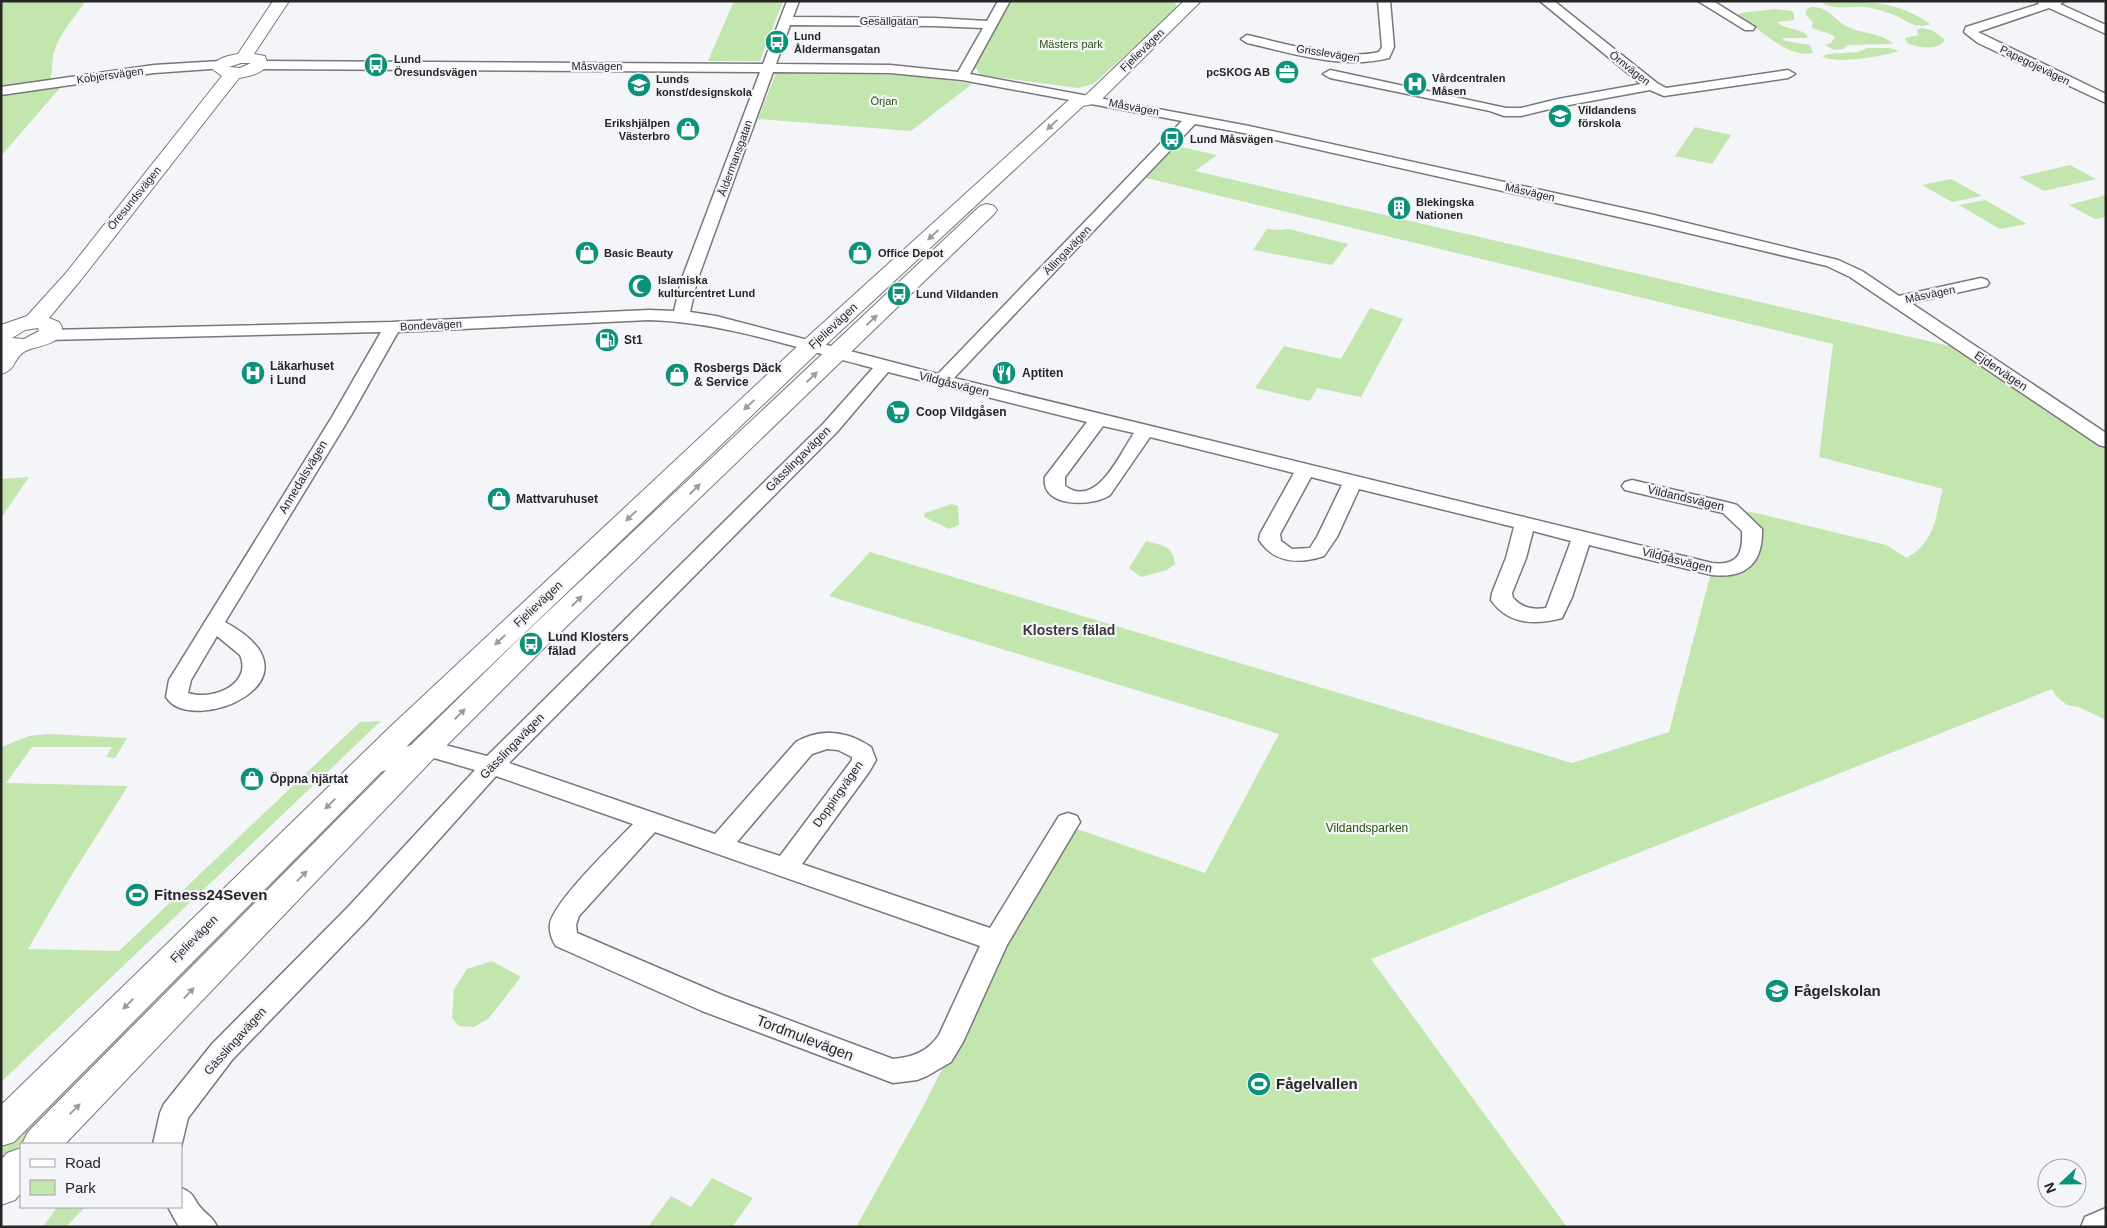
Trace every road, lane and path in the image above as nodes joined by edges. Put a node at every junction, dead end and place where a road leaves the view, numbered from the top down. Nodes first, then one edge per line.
1 (280, 1) edge
2 (793, 1) edge
3 (1004, 1) edge
4 (1192, 1) edge
5 (1384, 1) edge
6 (1546, 1) edge
7 (1704, 1) edge
8 (2050, 2) edge
9 (786, 21) junction
10 (992, 25) junction
11 (1749, 27) dead end
12 (2106, 30) edge
13 (1247, 39) dead end
14 (260, 65) joint
15 (232, 66) junction
16 (768, 67) junction
17 (1330, 74) dead end
18 (1788, 74) dead end
19 (962, 76) junction
20 (1652, 86) junction
21 (1, 91) edge
22 (1092, 99) junction
23 (2106, 99) edge
24 (1192, 119) junction
25 (1981, 283) dead end
26 (1897, 302) junction
27 (681, 316) junction
28 (392, 327) junction
29 (41, 328) junction
30 (5, 338) edge
31 (810, 347) junction
32 (836, 354) junction
33 (884, 366) junction
34 (1, 367) edge
35 (942, 381) junction
36 (1099, 419) junction
37 (1145, 430) junction
38 (2106, 441) edge
39 (1306, 470) junction
40 (1353, 481) junction
41 (1632, 486) dead end
42 (1525, 523) junction
43 (1582, 536) junction
44 (1753, 538) joint
45 (213, 625) dead end
46 (432, 705) junction
47 (426, 748) junction
48 (492, 766) junction
49 (365, 770) junction
50 (650, 821) junction
51 (1068, 822) dead end
52 (720, 845) junction
53 (785, 868) junction
54 (996, 941) junction
55 (1, 1130) edge
56 (42, 1143) edge
57 (168, 1143) edge
58 (20, 1167) edge
59 (1, 1188) edge
60 (182, 1204) edge
61 (2106, 1222) edge
62 (202, 1227) edge
63 (2096, 1227) edge

1 - 15 main road, Öresundsvägen
2 - 9 street, Åldermansgatan
3 - 10 street
4 - 22 main road, Fjelievägen
5 - 13 street, Grisslevägen
6 - 20 street, Örnvägen
7 - 11 street
8 - 12 street
8 - 23 street, Papegojevägen
9 - 10 street, Gesällgatan
9 - 16 street, Åldermansgatan
10 - 19 street
14 - 15 main road
14 - 16 street, Måsvägen
15 - 21 street, Kobjersvägen
15 - 29 main road, Öresundsvägen
16 - 19 street, Måsvägen
16 - 27 street, Åldermansgatan
17 - 20 street
18 - 20 street, Örnvägen
19 - 22 street, Måsvägen
22 - 24 street, Måsvägen
22 -> 31 main road, Fjelievägen
32 -> 22 main road, Fjelievägen
24 - 26 street, Måsvägen
24 - 35 street, Ällingavägen
25 - 26 street, Måsvägen
26 - 38 street, Ejdervägen
27 - 28 street, Bondevägen
27 - 31 street, Bondevägen
28 - 29 street, Bondevägen
28 - 45 street, Annedalsvägen
29 - 30 main road, Öresundsvägen
30 - 34 main road, Öresundsvägen
31 - 32 street, Vildgåsvägen
31 -> 46 main road, Fjelievägen
32 - 33 street, Vildgåsvägen
47 -> 32 main road, Fjelievägen
33 - 35 street, Vildgåsvägen
33 - 48 street, Gässlingavägen
35 - 36 street, Vildgåsvägen
36 - 37 street, Vildgåsvägen
36 - 37 street
37 - 39 street, Vildgåsvägen
39 - 40 street, Vildgåsvägen
39 - 40 street
40 - 42 street, Vildgåsvägen
41 - 44 street, Vildandsvägen
42 - 43 street, Vildgåsvägen
42 - 43 street
43 - 44 street, Vildgåsvägen
46 - 47 street
46 - 49 main road, Fjelievägen
47 - 48 street
47 - 49 street
56 -> 47 main road, Fjelievägen
48 - 50 street
48 - 57 street, Gässlingavägen
49 -> 55 main road, Fjelievägen
50 - 52 street
50 - 54 street, Tordmulevägen
51 - 54 street, Tordmulevägen
52 - 53 street
52 - 53 street, Doppingvägen
53 - 54 street
58 - 59 main road
60 - 62 street
61 - 63 street

